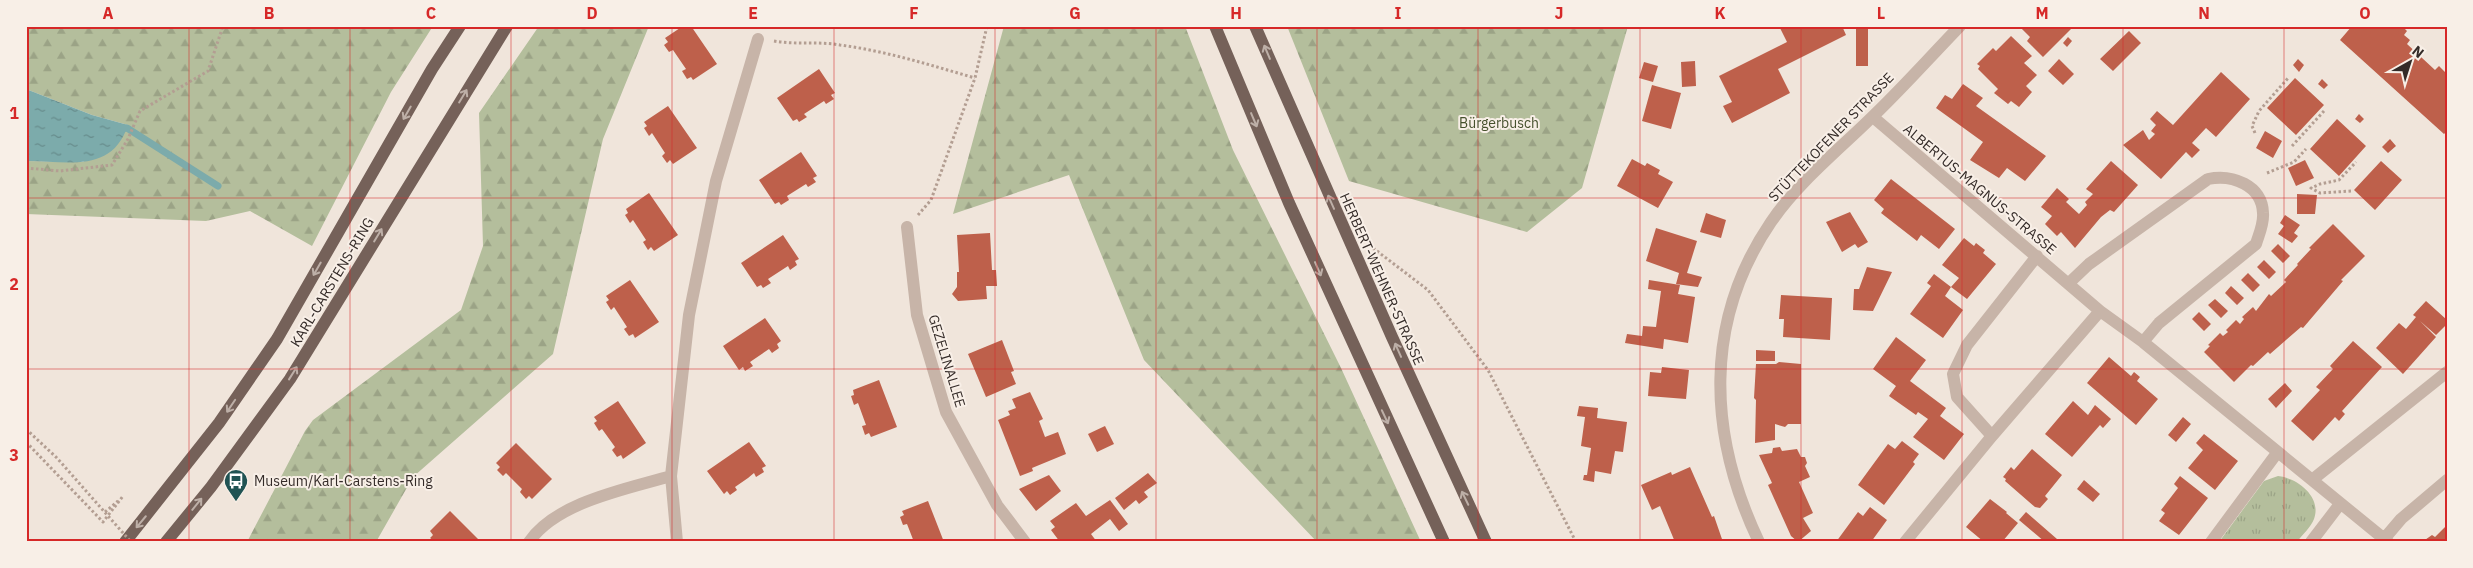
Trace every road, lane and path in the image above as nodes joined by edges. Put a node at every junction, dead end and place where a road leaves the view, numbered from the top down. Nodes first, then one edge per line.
1 (223, 26) edge
2 (460, 26) edge
3 (507, 26) edge
4 (987, 26) edge
5 (1215, 26) edge
6 (1255, 26) edge
7 (1960, 26) edge
8 (758, 39) joint
9 (2289, 77) dead end
10 (975, 78) junction
11 (2324, 111) dead end
12 (1873, 117) junction
13 (2254, 133) dead end
14 (2292, 146) dead end
15 (2306, 149) dead end
16 (2356, 162) dead end
17 (26, 168) edge
18 (2268, 173) dead end
19 (2351, 191) dead end
20 (907, 227) joint
21 (1368, 239) dead end
22 (2037, 256) junction
23 (2069, 283) junction
24 (2100, 310) junction
25 (2143, 342) junction
26 (2447, 372) edge
27 (26, 429) edge
28 (1992, 436) junction
29 (26, 442) edge
30 (2277, 453) junction
31 (671, 476) junction
32 (2312, 480) junction
33 (2447, 480) edge
34 (2340, 504) junction
35 (105, 512) junction
36 (2386, 540) edge
37 (124, 542) edge
38 (131, 542) edge
39 (166, 542) edge
40 (529, 542) edge
41 (677, 542) edge
42 (1025, 542) edge
43 (1444, 542) edge
44 (1486, 542) edge
45 (1576, 542) edge
46 (1759, 542) edge
47 (1905, 542) edge
48 (2211, 542) edge
49 (2311, 542) edge

1 - 17 path
2 -> 37 main road, KARL-CARSTENS-RING
39 -> 3 main road, KARL-CARSTENS-RING
4 - 10 path
5 -> 43 main road
44 -> 6 main road, HERBERT-WEHNER-STRASSE
7 - 12 street, STÜTTEKOFENER STRASSE
8 - 10 path
8 - 31 street
9 - 13 path
10 - 20 path
11 - 14 path
12 - 22 street, ALBERTUS-MAGNUS-STRASSE
12 - 46 street, STÜTTEKOFENER STRASSE
15 - 18 path
16 - 19 path
20 - 42 street, GEZELINALLEE
21 - 45 path
22 - 23 street, ALBERTUS-MAGNUS-STRASSE
22 - 28 street
23 - 24 street, ALBERTUS-MAGNUS-STRASSE
23 - 25 street
24 - 25 street, ALBERTUS-MAGNUS-STRASSE
24 - 28 street
25 - 30 street, ALBERTUS-MAGNUS-STRASSE
26 - 32 street
27 - 35 path, bridge
28 - 47 street
29 - 35 path
30 - 32 street, ALBERTUS-MAGNUS-STRASSE
30 - 48 street
31 - 40 street
31 - 41 street
32 - 34 street, ALBERTUS-MAGNUS-STRASSE
33 - 36 street, ALBERTUS-MAGNUS-STRASSE
34 - 36 street, ALBERTUS-MAGNUS-STRASSE
34 - 49 street
35 - 38 path, bridge

